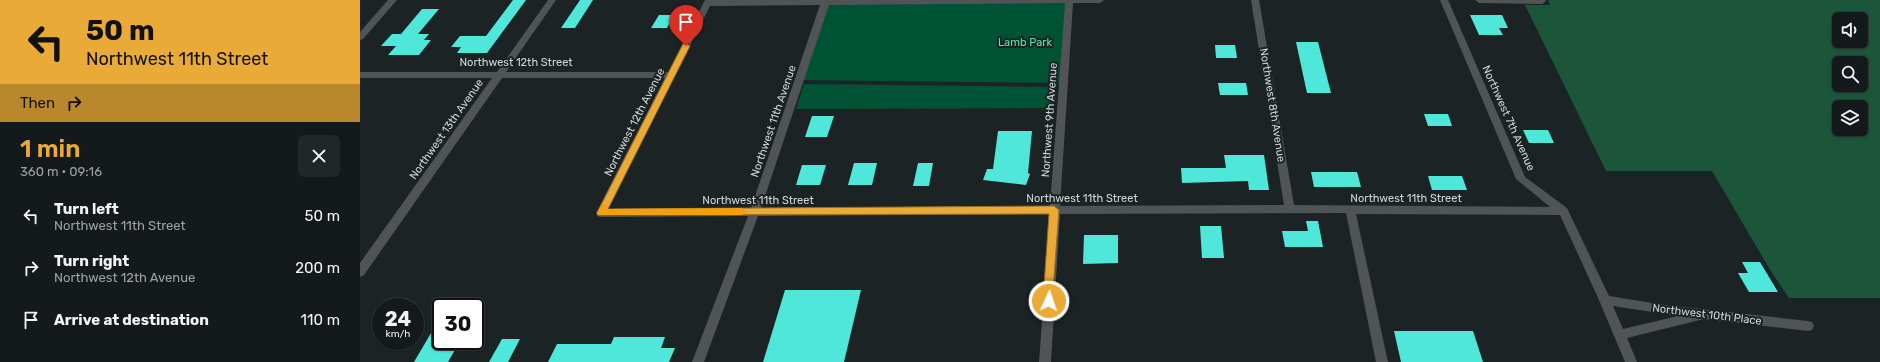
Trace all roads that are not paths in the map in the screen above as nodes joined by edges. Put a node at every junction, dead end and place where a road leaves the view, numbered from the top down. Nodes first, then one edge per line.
1 (393, 0) edge
2 (552, 0) edge
3 (1069, 0) edge
4 (1100, 0) edge
5 (1255, 0) edge
6 (1444, 0) edge
7 (1479, 0) edge
8 (1542, 1) edge
9 (708, 2) edge
10 (826, 2) edge
11 (360, 37) edge
12 (360, 74) edge
13 (499, 74) junction
14 (672, 75) junction
15 (1290, 209) junction
16 (1054, 210) junction
17 (1350, 210) junction
18 (755, 211) junction
19 (1563, 211) junction
20 (602, 213) joint
21 (360, 272) edge
22 (1605, 300) junction
23 (1705, 314) junction
24 (1808, 326) dead end
25 (1620, 335) junction
26 (698, 362) edge
27 (1045, 362) edge
28 (1382, 362) edge
29 (1631, 362) edge

1 - 11 street
2 - 13 street, Northwest 13th Avenue
3 - 4 street
3 - 10 street
3 - 16 street, Northwest 9th Avenue
5 - 15 street, Northwest 8th Avenue
6 - 19 street, Northwest 7th Avenue
7 - 8 street
9 - 10 street
9 - 14 street, Northwest 12th Avenue
10 - 18 street, Northwest 11th Avenue
12 - 13 street, Northwest 12th Street
13 - 14 street, Northwest 12th Street
13 - 21 street, Northwest 13th Avenue
14 - 20 street, Northwest 12th Avenue
15 - 16 street, Northwest 11th Street
15 - 17 street, Northwest 11th Street
16 - 18 street, Northwest 11th Street
16 - 27 street, Northwest 9th Avenue
17 - 19 street, Northwest 11th Street
17 - 28 street
18 - 20 street, Northwest 11th Street
18 - 26 street, Northwest 11th Avenue
19 - 22 street, Northwest 7th Avenue
22 - 23 street, Northwest 10th Place
22 - 25 street, Northwest 7th Avenue
23 - 24 street, Northwest 10th Place
23 - 25 street
25 - 29 street, Northwest 7th Avenue

